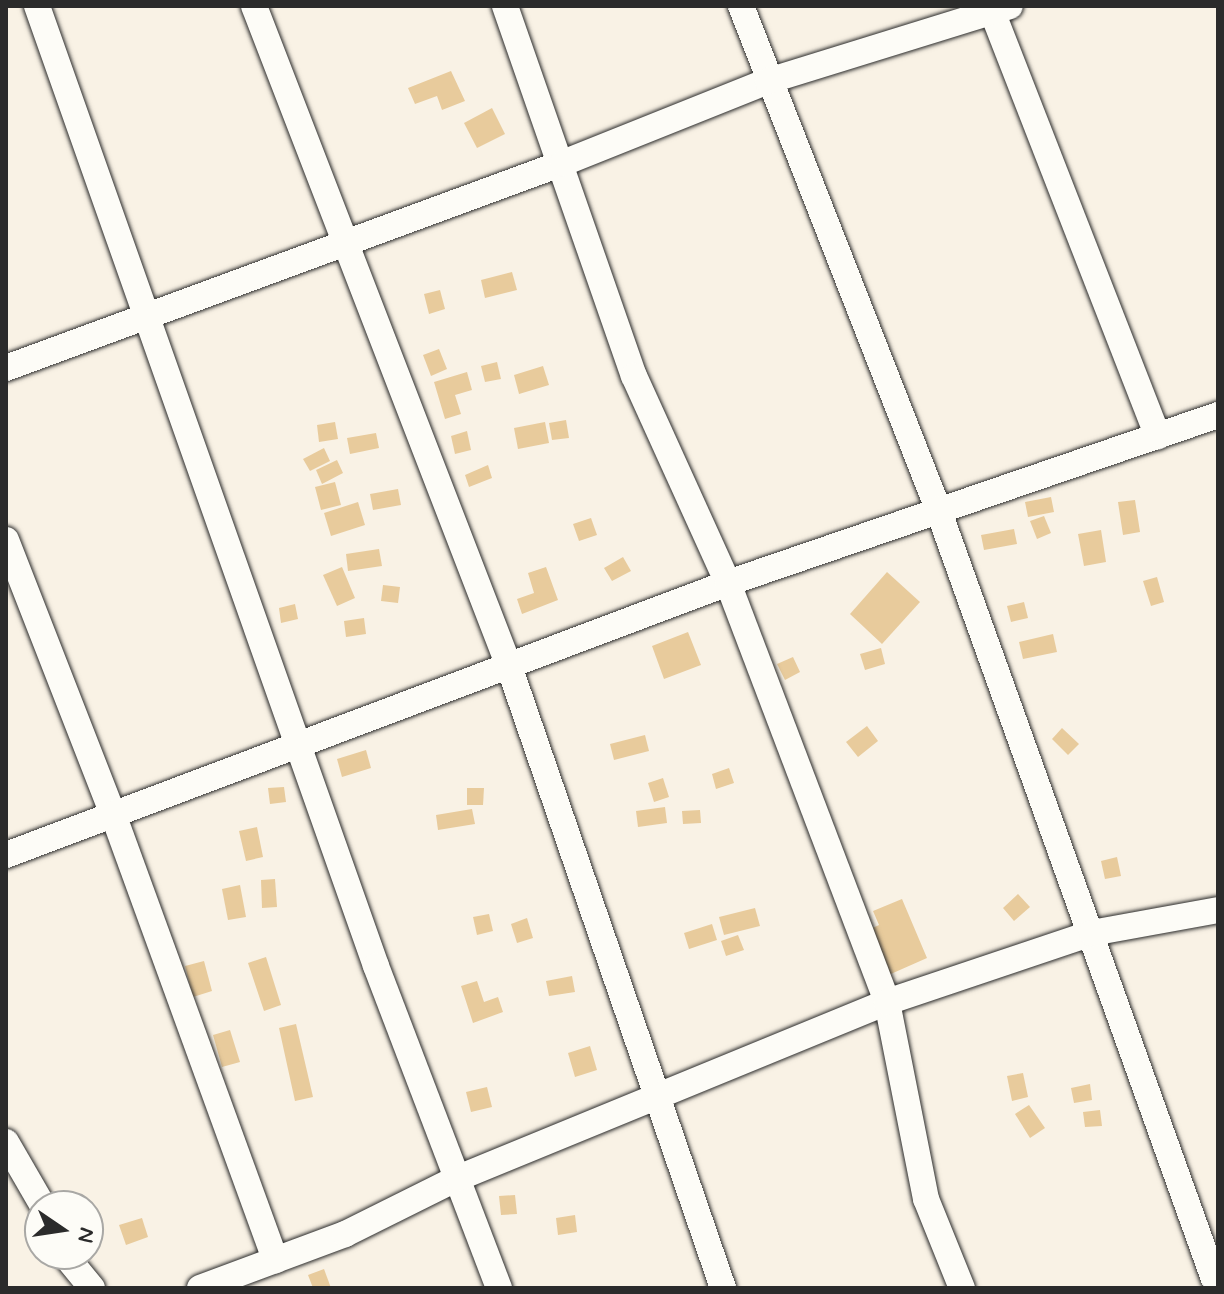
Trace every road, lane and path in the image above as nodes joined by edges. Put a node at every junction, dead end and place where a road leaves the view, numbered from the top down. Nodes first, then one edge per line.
1 (37, 6) edge
2 (254, 6) edge
3 (505, 6) edge
4 (741, 6) edge
5 (997, 8) edge
6 (768, 81) junction
7 (563, 163) junction
8 (345, 244) junction
9 (147, 314) junction
10 (6, 368) edge
11 (1218, 415) edge
12 (1158, 436) junction
13 (938, 509) junction
14 (6, 540) edge
15 (728, 583) junction
16 (509, 666) junction
17 (298, 746) junction
18 (113, 814) junction
19 (6, 855) edge
20 (1218, 910) edge
21 (1092, 933) junction
22 (887, 1002) junction
23 (656, 1100) junction
24 (6, 1142) edge
25 (458, 1178) junction
26 (34, 1190) edge
27 (275, 1260) junction
28 (77, 1270) edge
29 (1208, 1282) edge
30 (92, 1288) edge
31 (200, 1288) edge
32 (499, 1288) edge
33 (723, 1288) edge
34 (962, 1288) edge

1 - 9 street
2 - 8 street
3 - 7 street
4 - 6 street
5 - 6 street
5 - 12 street
6 - 7 street
6 - 13 street
7 - 8 street
7 - 15 street
8 - 9 street
8 - 16 street
9 - 10 street
9 - 17 street
11 - 12 street
12 - 13 street
13 - 15 street
13 - 21 street
14 - 18 street
15 - 16 street
15 - 22 street
16 - 17 street
16 - 23 street
17 - 18 street
17 - 25 street
18 - 19 street
18 - 27 street
20 - 21 street
21 - 22 street
21 - 29 street
22 - 23 street
22 - 34 street
23 - 25 street
23 - 33 street
24 - 26 street
25 - 27 street
25 - 32 street
27 - 31 street
28 - 30 street

